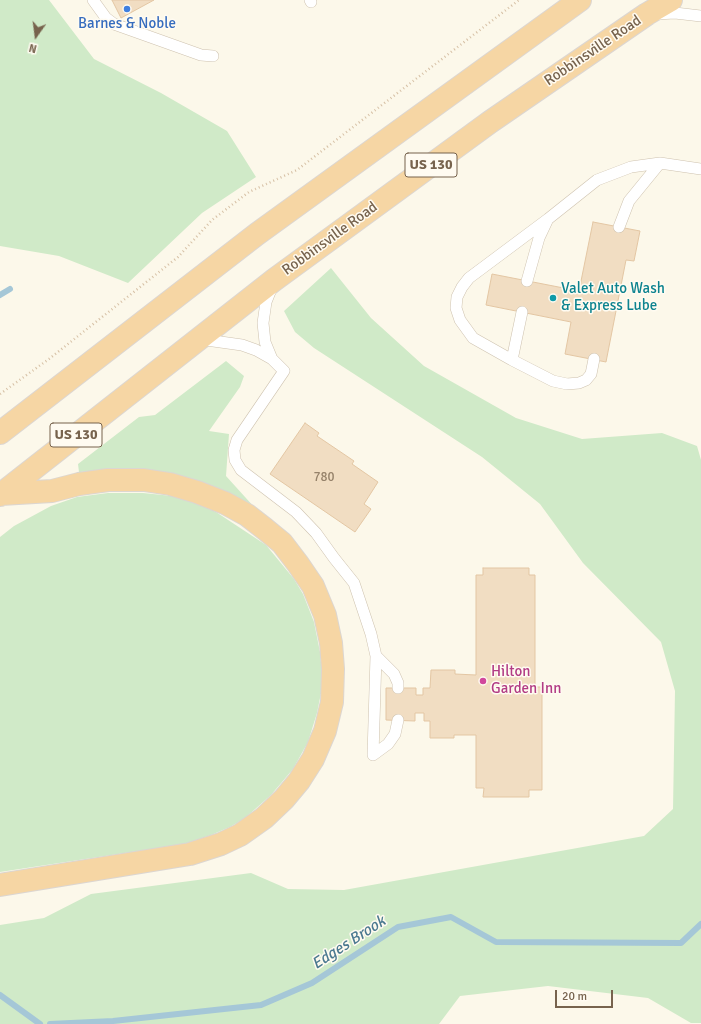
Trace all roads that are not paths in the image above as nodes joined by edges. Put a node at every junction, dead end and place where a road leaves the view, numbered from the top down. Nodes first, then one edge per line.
1 (93, 0) edge
2 (580, 0) edge
3 (671, 0) edge
4 (647, 14) junction
5 (701, 16) edge
6 (213, 56) dead end
7 (660, 163) junction
8 (701, 169) edge
9 (548, 219) junction
10 (619, 227) dead end
11 (274, 280) junction
12 (527, 281) dead end
13 (522, 312) dead end
14 (198, 339) junction
15 (272, 359) junction
16 (594, 359) dead end
17 (512, 360) junction
18 (5, 426) edge
19 (1, 494) edge
20 (376, 656) junction
21 (398, 688) dead end
22 (398, 720) dead end
23 (0, 885) edge

1 - 6 lane
2 - 18 highway, US 130
3 - 4 highway, Robbinsville Road / US 130
4 - 5 lane
4 - 11 highway, Robbinsville Road / US 130
7 - 8 lane
7 - 9 lane
7 - 10 lane
9 - 12 lane
9 - 17 lane
11 - 14 highway, Robbinsville Road / US 130
11 - 15 lane
13 - 17 lane
14 - 15 lane
14 - 19 highway, Robbinsville Road / US 130
15 - 20 lane
16 - 17 lane
19 - 23 highway
20 - 21 lane
20 - 22 lane

